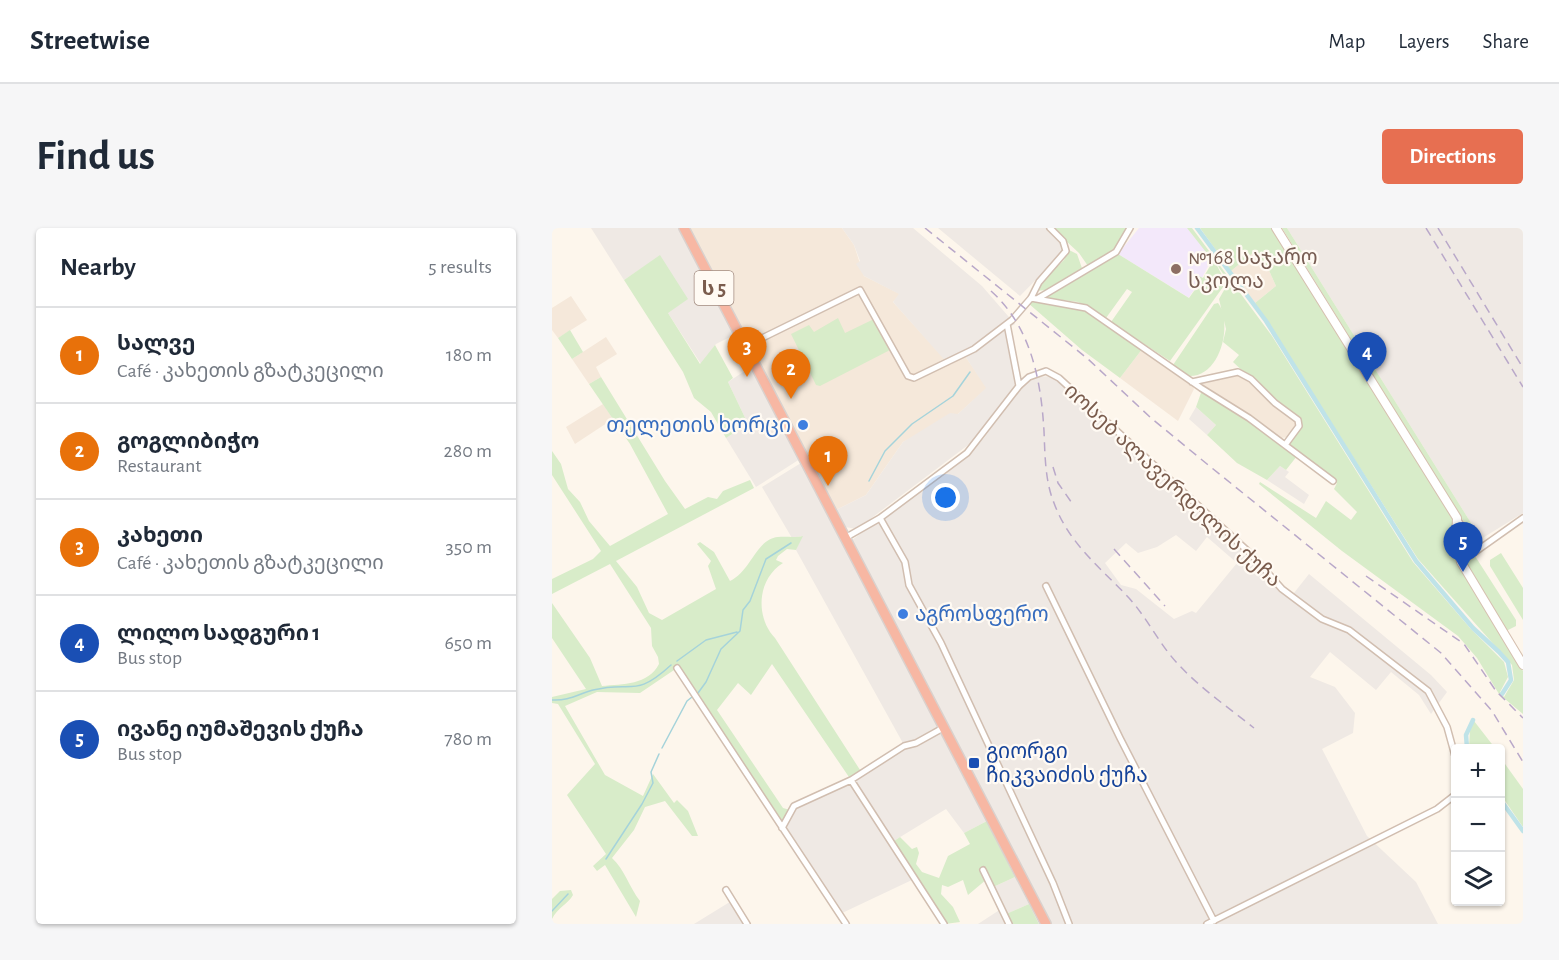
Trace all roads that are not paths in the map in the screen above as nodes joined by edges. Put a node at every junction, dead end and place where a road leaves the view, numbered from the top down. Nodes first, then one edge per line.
1 (684, 228) edge
2 (1050, 228) edge
3 (1130, 228) edge
4 (1276, 228) edge
5 (1034, 298) junction
6 (1007, 324) junction
7 (744, 347) junction
8 (1192, 382) junction
9 (1019, 386) junction
10 (1285, 445) junction
11 (1333, 481) dead end
12 (880, 518) junction
13 (1457, 518) junction
14 (1523, 518) edge
15 (845, 538) junction
16 (1476, 549) junction
17 (1461, 562) junction
18 (1046, 586) dead end
19 (1523, 665) edge
20 (677, 668) dead end
21 (943, 728) junction
22 (1452, 744) edge
23 (851, 780) junction
24 (1451, 798) edge
25 (782, 828) junction
26 (983, 870) dead end
27 (726, 890) dead end
28 (1214, 921) junction
29 (747, 924) edge
30 (846, 924) edge
31 (944, 924) edge
32 (1009, 924) edge
33 (1046, 924) edge
34 (1069, 924) edge
35 (1207, 924) edge

1 - 7 highway, ს 5
2 - 5 street
3 - 5 street
4 - 13 street
5 - 6 street
5 - 8 street
6 - 7 street
6 - 9 street
7 - 15 highway, ს 5
8 - 10 street
8 - 10 street
9 - 12 street, იოსებ ალავერდელის ქუჩა
9 - 22 street, იოსებ ალავერდელის ქუჩა
10 - 11 street
12 - 15 street, იოსებ ალავერდელის ქუჩა
12 - 34 street
13 - 16 street
13 - 17 street
14 - 16 street
15 - 21 highway, ს 5
16 - 17 street
17 - 19 street
18 - 28 street
20 - 25 street
21 - 23 street
21 - 33 highway, ს 5
23 - 25 street
23 - 31 street
24 - 28 street
25 - 30 street
26 - 32 street
27 - 29 street
28 - 35 street

